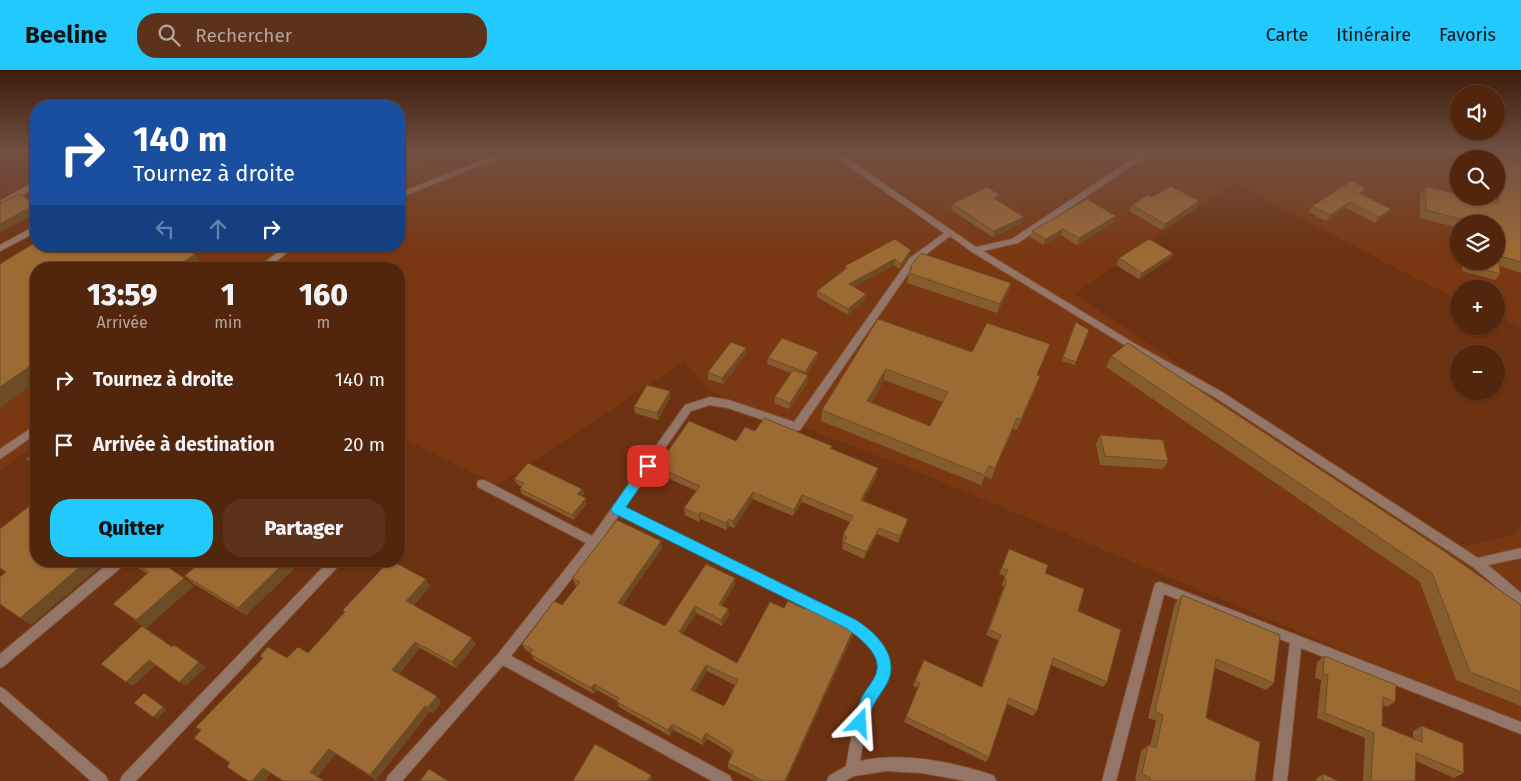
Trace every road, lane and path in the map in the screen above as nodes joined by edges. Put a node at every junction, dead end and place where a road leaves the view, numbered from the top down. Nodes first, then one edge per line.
1 (429, 184) edge
2 (880, 184) edge
3 (1100, 184) edge
4 (30, 188) edge
5 (405, 194) edge
6 (0, 204) edge
7 (30, 231) edge
8 (950, 232) junction
9 (0, 248) edge
10 (975, 250) junction
11 (284, 252) edge
12 (270, 262) edge
13 (30, 434) edge
14 (0, 456) edge
15 (482, 484) dead end
16 (617, 509) junction
17 (594, 542) junction
18 (1521, 553) edge
19 (1477, 563) junction
20 (113, 567) edge
21 (331, 567) edge
22 (1521, 600) edge
23 (1296, 640) junction
24 (502, 658) junction
25 (0, 662) edge
26 (0, 693) edge
27 (1521, 728) edge
28 (852, 769) junction
29 (101, 781) edge
30 (127, 781) edge
31 (393, 781) edge
32 (725, 781) edge
33 (834, 781) edge
34 (989, 781) edge
35 (1109, 781) edge
36 (1280, 781) edge

1 - 5 street
2 - 8 street
3 - 10 street
4 - 6 street
7 - 9 street
8 - 10 street
8 - 16 street
10 - 19 street
11 - 12 street
13 - 14 street
15 - 17 street
16 - 17 street
16 - 28 street
17 - 24 street
18 - 19 street
19 - 22 street
20 - 25 street
21 - 30 street
23 - 27 street
23 - 35 street
23 - 36 street
24 - 31 street
24 - 32 street
26 - 29 street
28 - 33 street
28 - 34 street

